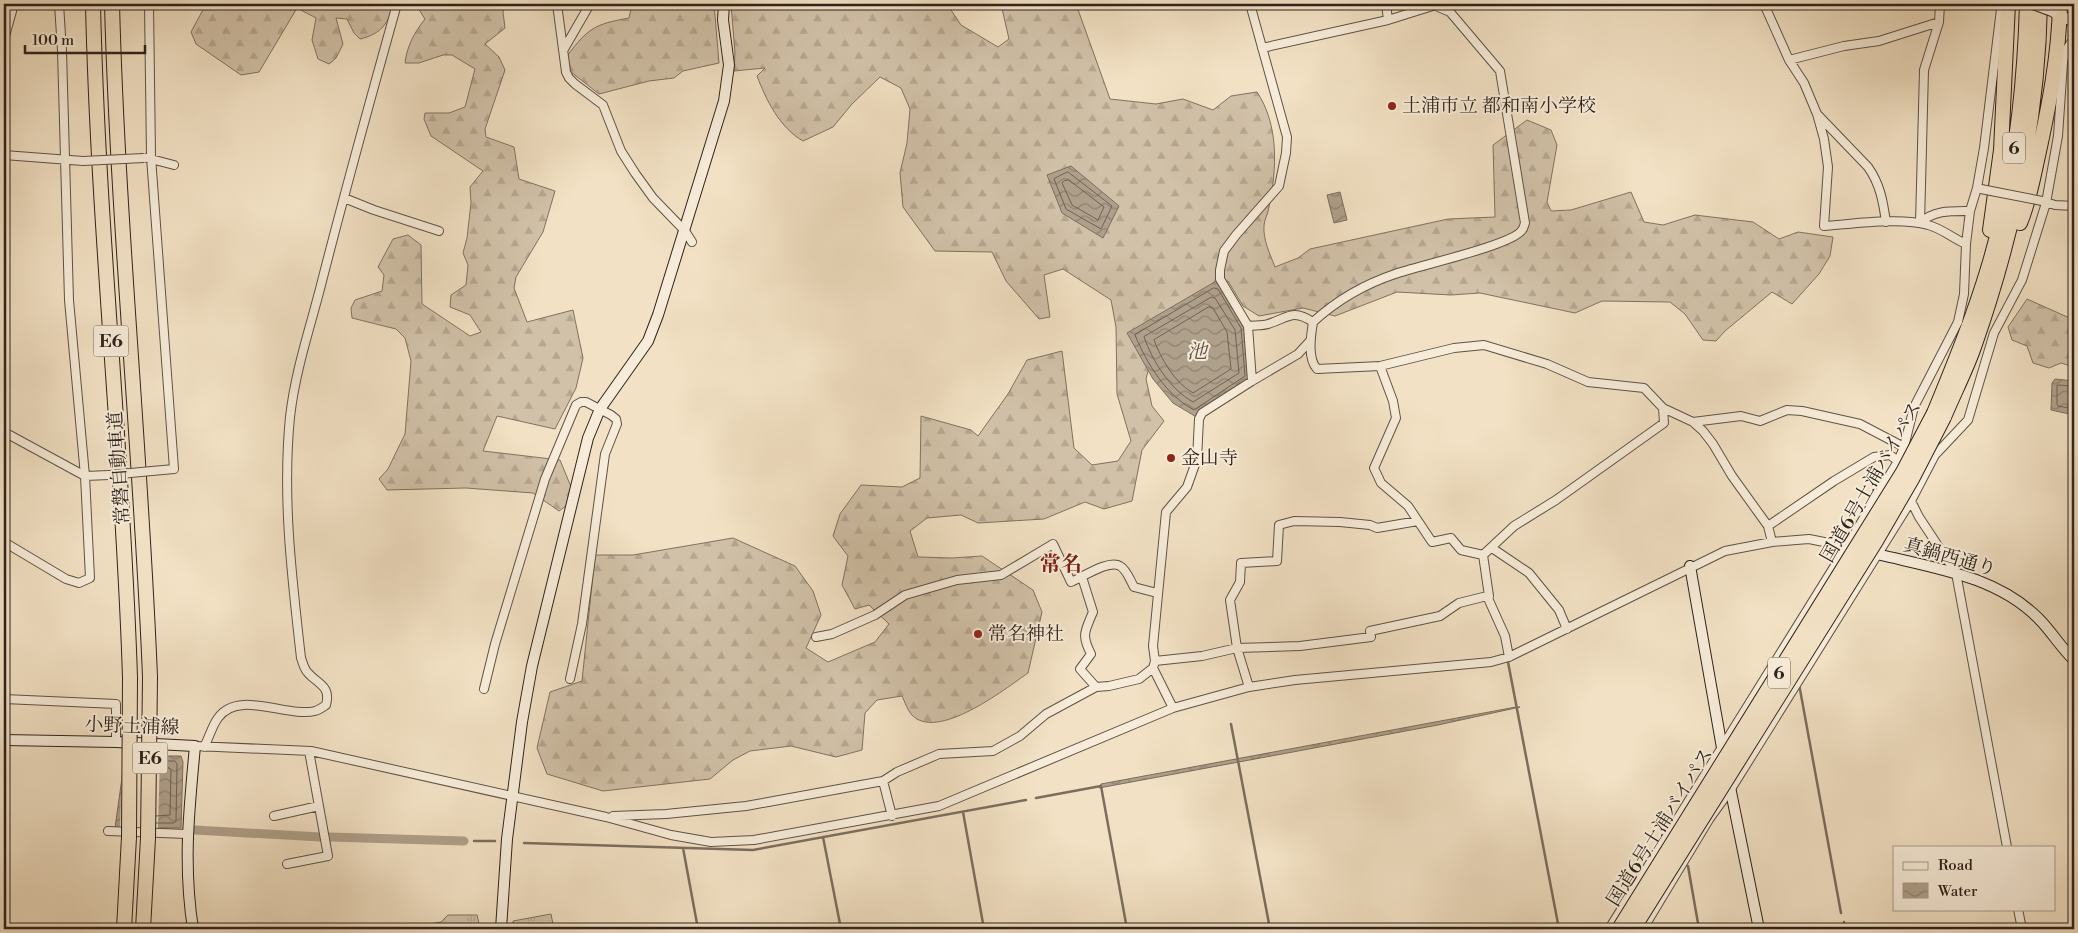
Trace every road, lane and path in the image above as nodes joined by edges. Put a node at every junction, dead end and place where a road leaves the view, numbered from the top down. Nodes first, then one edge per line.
1 (14, 4) edge
2 (58, 4) edge
3 (93, 4) edge
4 (112, 4) edge
5 (149, 4) edge
6 (397, 4) edge
7 (557, 4) edge
8 (590, 4) edge
9 (724, 4) edge
10 (1250, 4) edge
11 (1386, 4) edge
12 (1764, 4) edge
13 (1940, 4) edge
14 (2004, 4) edge
15 (2008, 4) edge
16 (2027, 4) edge
17 (2033, 4) edge
18 (1437, 5) edge
19 (2053, 9) edge
20 (1388, 20) junction
21 (1939, 22) junction
22 (2074, 22) edge
23 (2074, 38) edge
24 (4, 40) edge
25 (2002, 42) junction
26 (1262, 48) junction
27 (564, 49) junction
28 (1789, 60) junction
29 (1817, 114) junction
30 (4, 155) edge
31 (148, 158) junction
32 (65, 160) junction
33 (174, 165) dead end
34 (1979, 189) junction
35 (344, 198) junction
36 (2044, 202) junction
37 (2074, 206) edge
38 (1970, 211) junction
39 (1886, 222) junction
40 (1920, 224) junction
41 (685, 230) junction
42 (439, 231) dead end
43 (692, 242) dead end
44 (1966, 244) junction
45 (2000, 267) junction
46 (1980, 288) junction
47 (1312, 322) junction
48 (1248, 326) junction
49 (1310, 341) junction
50 (1380, 366) junction
51 (1252, 380) junction
52 (1663, 408) junction
53 (600, 409) junction
54 (1939, 415) junction
55 (1693, 422) junction
56 (4, 432) edge
57 (1904, 447) junction
58 (1898, 461) junction
59 (86, 476) junction
60 (1911, 501) junction
61 (1418, 521) junction
62 (1768, 526) junction
63 (4, 542) edge
64 (1772, 542) junction
65 (1847, 546) junction
66 (1492, 548) junction
67 (1877, 554) junction
68 (1483, 555) junction
69 (1690, 566) junction
70 (1956, 573) junction
71 (1082, 577) junction
72 (1157, 593) junction
73 (1488, 596) junction
74 (1567, 629) junction
75 (816, 637) dead end
76 (1237, 648) junction
77 (1509, 657) junction
78 (2074, 660) edge
79 (1154, 665) junction
80 (570, 679) dead end
81 (1096, 687) junction
82 (1249, 687) junction
83 (484, 689) dead end
84 (4, 699) edge
85 (1172, 708) junction
86 (4, 740) edge
87 (116, 742) junction
88 (200, 747) junction
89 (1722, 748) junction
90 (309, 751) junction
91 (883, 781) junction
92 (1731, 789) junction
93 (512, 795) junction
94 (319, 806) junction
95 (274, 816) dead end
96 (892, 816) junction
97 (606, 817) junction
98 (108, 831) dead end
99 (187, 834) junction
100 (2007, 846) edge
101 (287, 864) dead end
102 (2018, 910) edge
103 (124, 929) edge
104 (143, 929) edge
105 (193, 929) edge
106 (500, 929) edge
107 (1609, 929) edge
108 (1619, 929) edge
109 (1633, 929) edge
110 (1643, 929) edge
111 (1759, 929) edge
112 (2022, 929) edge

1 - 24 street
2 - 32 street
3 - 103 highway, 常磐自動車道 / E6, bridge
4 - 104 highway, 常磐自動車道 / E6, bridge
5 - 31 street
6 - 35 street
7 - 27 street
8 - 27 street
9 - 41 street
10 - 26 street
11 - 20 street
12 - 28 street
13 - 21 street
14 - 25 street
15 - 25 highway
16 - 46 highway, 国道6号土浦バイパス / 6
17 - 19 street, bridge
18 - 20 street
18 - 47 street
19 - 22 street
19 - 45 highway, 国道6号土浦バイパス / 6
19 - 45 highway
20 - 26 street
21 - 28 street
21 - 40 street
23 - 36 street
25 - 34 street
25 - 46 highway
26 - 48 street
27 - 41 street
28 - 29 street
29 - 39 street
29 - 39 street
30 - 32 street
31 - 32 street, bridge
31 - 33 street
31 - 59 street, bridge
32 - 59 street
34 - 36 street, bridge
34 - 38 street
35 - 42 street
35 - 88 street
36 - 37 street
36 - 60 street
38 - 40 street
38 - 44 street
39 - 40 street
40 - 44 street
41 - 43 street
41 - 53 street
44 - 57 street
45 - 54 highway, 国道6号土浦バイパス / 6
46 - 54 highway, 国道6号土浦バイパス / 6
47 - 48 street
47 - 49 street
48 - 51 street
49 - 50 street
49 - 51 street
50 - 52 street
50 - 61 street
51 - 72 street
52 - 55 street
52 - 66 street
53 - 80 street
53 - 83 street
53 - 93 street
54 - 108 highway, 国道6号土浦バイパス / 6, bridge
54 - 109 highway, 国道6号土浦バイパス / 6, bridge
55 - 57 street
55 - 62 street
56 - 59 street
57 - 58 street
58 - 62 street
58 - 65 street
59 - 63 street
60 - 67 street
60 - 70 street
61 - 68 street
61 - 76 street
62 - 64 street
64 - 65 street
64 - 69 street
65 - 67 street
65 - 89 street
66 - 68 street
66 - 74 street
67 - 70 street, 真鍋西通り
67 - 92 street
68 - 73 street
69 - 74 street
69 - 89 street
70 - 78 street, 真鍋西通り
70 - 100 street
71 - 72 street
71 - 75 street
71 - 81 street
72 - 79 street
73 - 76 street
73 - 77 street
74 - 77 street
76 - 79 street
76 - 82 street
77 - 82 street
79 - 81 street
79 - 85 street
81 - 91 street
82 - 85 street
84 - 87 street
85 - 96 street
86 - 87 street, 小野土浦線
87 - 88 street, 小野土浦線
88 - 90 street
88 - 99 street, 小野土浦線
89 - 92 street
89 - 107 street
90 - 93 street
90 - 94 street
91 - 96 street
91 - 97 street
92 - 110 street
92 - 111 street
93 - 97 street
93 - 106 street
94 - 95 street
94 - 101 street
96 - 97 street
98 - 99 street
99 - 105 street, 小野土浦線
102 - 112 street

